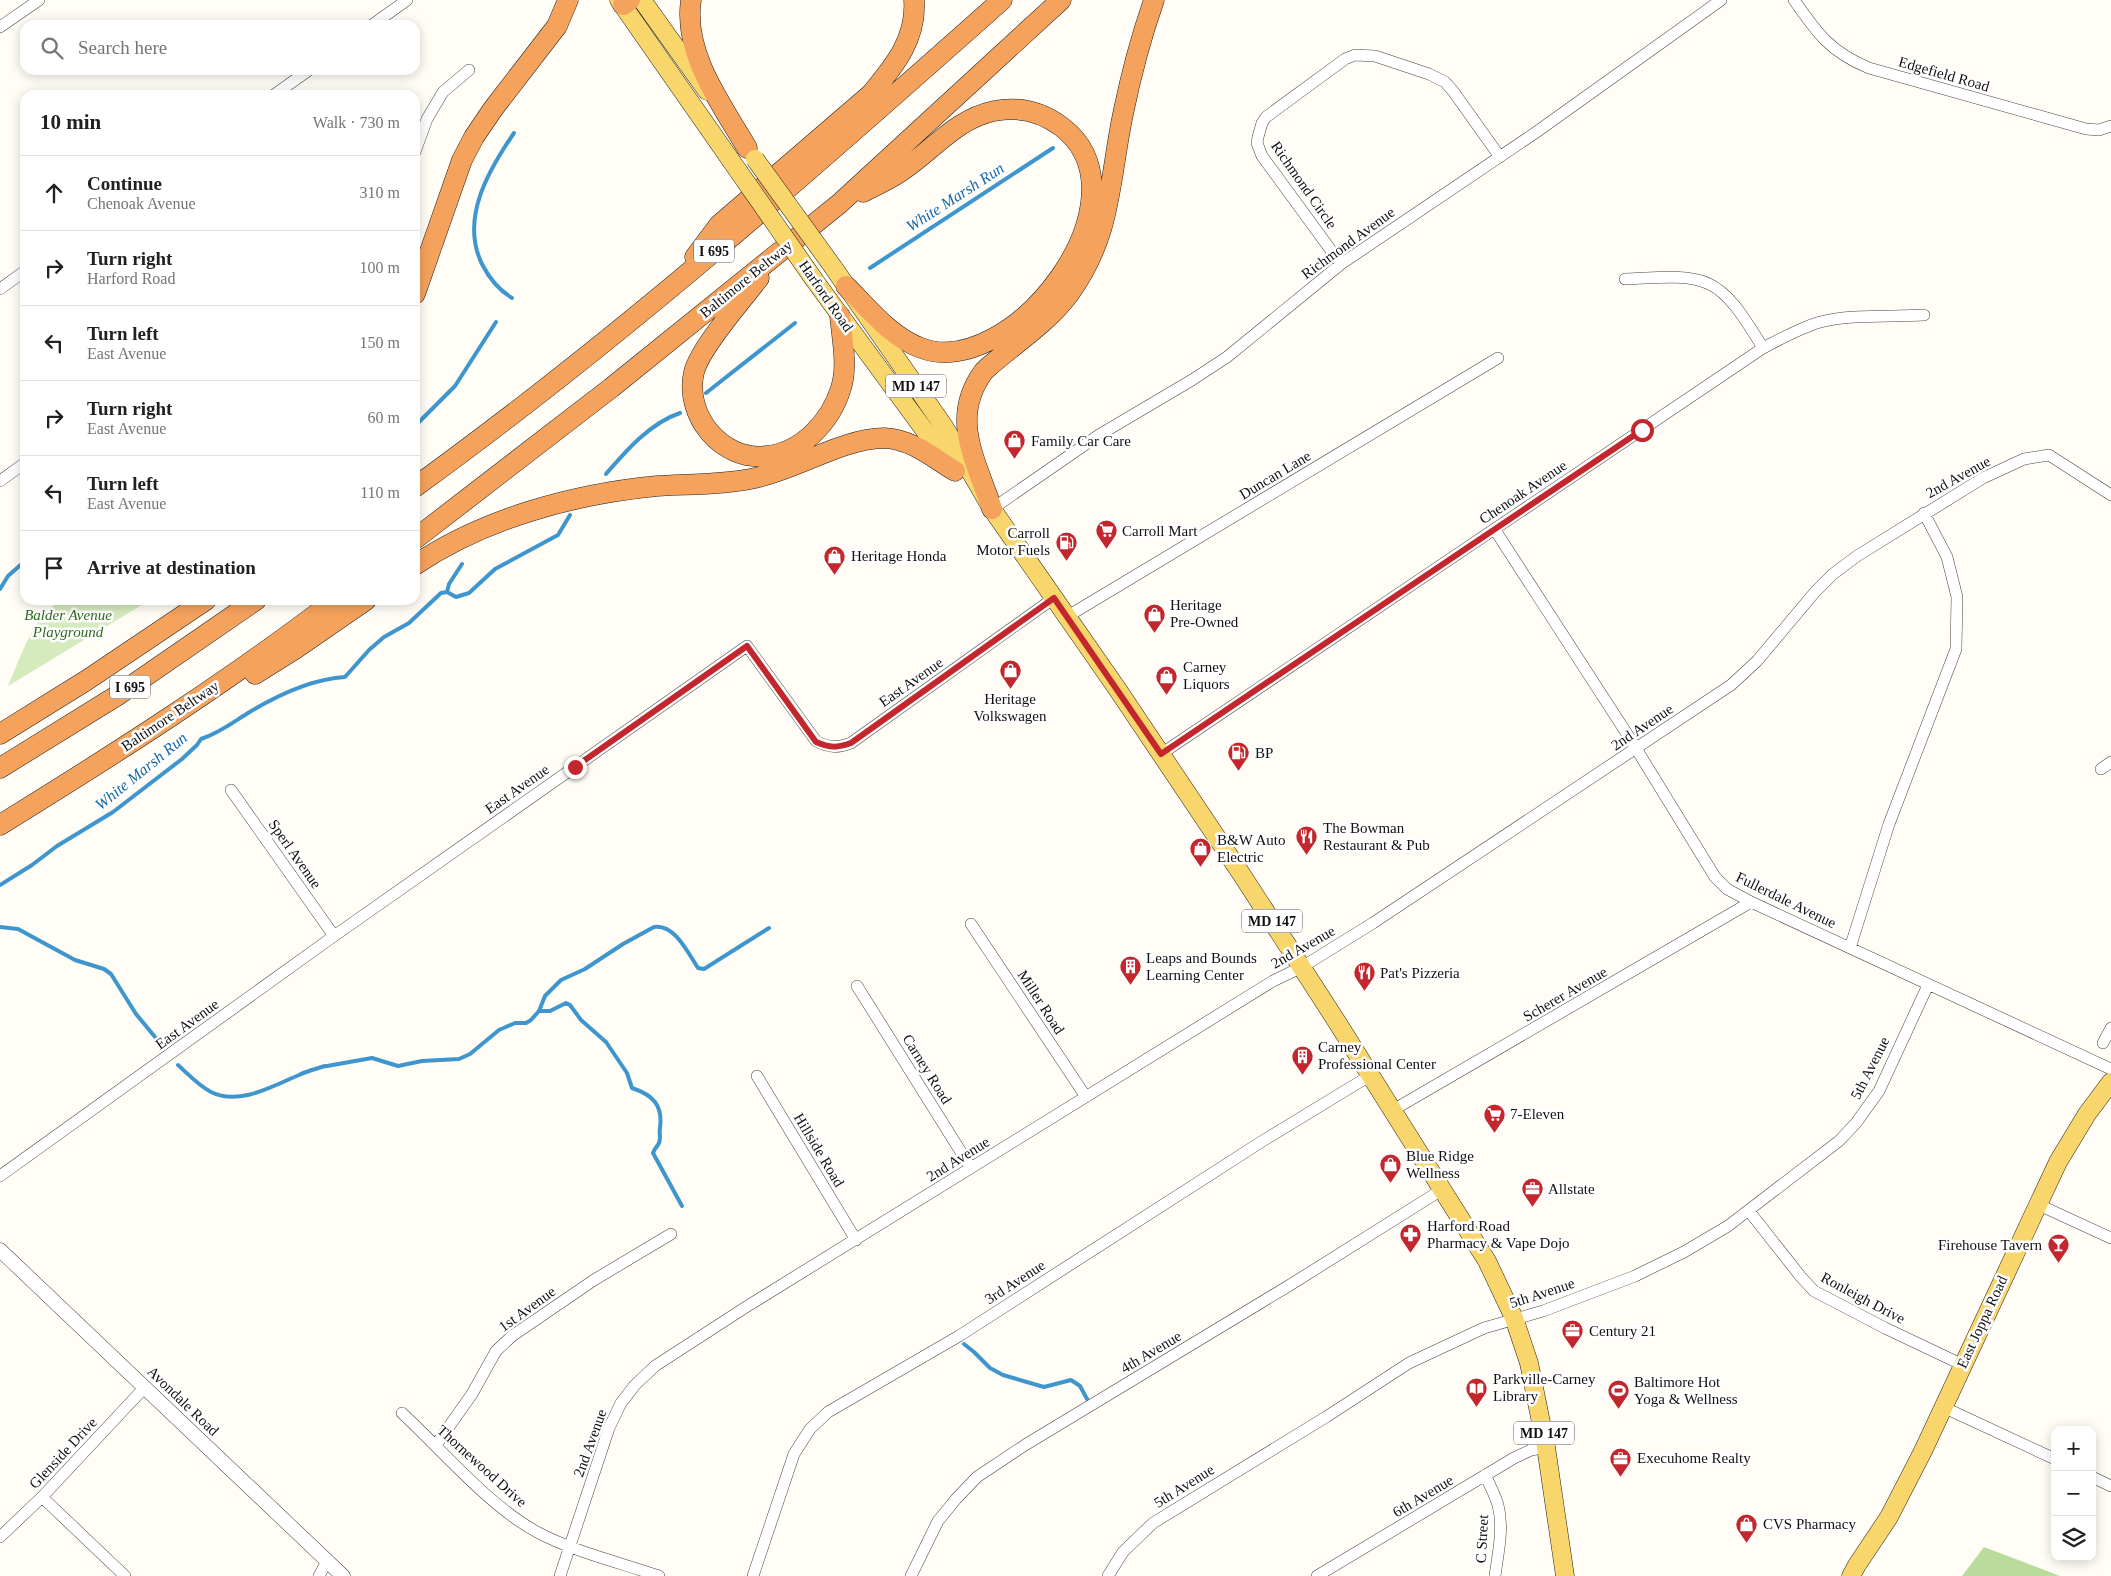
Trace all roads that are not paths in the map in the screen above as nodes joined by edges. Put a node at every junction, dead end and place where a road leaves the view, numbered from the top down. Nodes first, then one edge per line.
1 (39, 0) edge
2 (407, 0) edge
3 (568, 0) edge
4 (642, 0) edge
5 (691, 0) edge
6 (914, 0) edge
7 (1002, 0) edge
8 (1061, 0) edge
9 (1154, 0) edge
10 (1721, 0) edge
11 (1794, 0) edge
12 (624, 2) edge
13 (379, 20) edge
14 (0, 27) edge
15 (470, 70) dead end
16 (302, 75) edge
17 (281, 90) edge
18 (2111, 126) edge
19 (420, 139) edge
20 (751, 153) junction
21 (1500, 157) junction
22 (839, 204) junction
23 (777, 253) junction
24 (1341, 264) junction
25 (20, 274) edge
26 (1625, 279) dead end
27 (420, 280) edge
28 (676, 283) junction
29 (846, 286) junction
30 (0, 288) edge
31 (1924, 315) dead end
32 (840, 316) junction
33 (1764, 348) junction
34 (1498, 358) dead end
35 (20, 467) edge
36 (955, 471) junction
37 (0, 481) edge
38 (420, 483) edge
39 (2111, 495) edge
40 (992, 508) junction
41 (1924, 513) junction
42 (1495, 530) junction
43 (420, 535) edge
44 (420, 562) edge
45 (1054, 598) junction
46 (199, 605) edge
47 (249, 605) edge
48 (329, 605) edge
49 (359, 605) edge
50 (1068, 616) junction
51 (152, 730) junction
52 (0, 734) edge
53 (1636, 749) junction
54 (1161, 754) junction
55 (2111, 762) edge
56 (0, 768) edge
57 (2101, 769) dead end
58 (231, 790) dead end
59 (0, 825) edge
60 (1751, 902) junction
61 (971, 924) dead end
62 (334, 936) junction
63 (1850, 948) junction
64 (1302, 967) junction
65 (1928, 985) junction
66 (857, 986) dead end
67 (2111, 1028) edge
68 (2104, 1043) dead end
69 (2111, 1070) edge
70 (1370, 1075) junction
71 (757, 1076) dead end
72 (2111, 1082) edge
73 (1086, 1097) junction
74 (1393, 1110) junction
75 (971, 1168) junction
76 (0, 1176) edge
77 (1443, 1189) junction
78 (2037, 1204) junction
79 (1749, 1211) junction
80 (671, 1234) dead end
81 (2111, 1238) edge
82 (856, 1240) junction
83 (0, 1250) edge
84 (1514, 1318) junction
85 (1963, 1365) junction
86 (145, 1387) junction
87 (1943, 1407) junction
88 (402, 1414) dead end
89 (436, 1446) junction
90 (1546, 1447) junction
91 (2051, 1457) edge
92 (1486, 1475) junction
93 (2096, 1479) edge
94 (2111, 1486) edge
95 (42, 1497) junction
96 (0, 1537) edge
97 (570, 1546) junction
98 (327, 1561) junction
99 (1854, 1570) edge
100 (125, 1576) edge
101 (319, 1576) edge
102 (343, 1576) edge
103 (560, 1576) edge
104 (659, 1576) edge
105 (753, 1576) edge
106 (911, 1576) edge
107 (1108, 1576) edge
108 (1318, 1576) edge
109 (1495, 1576) edge
110 (1565, 1576) edge
111 (1842, 1576) edge

1 - 14 street
2 - 13 street
3 - 27 highway
4 - 20 main road, Harford Road / MD 147
5 - 20 highway
6 - 28 highway
7 - 28 highway, I 695
8 - 22 highway, Baltimore Beltway / I 695
9 - 40 highway
10 - 21 street, Richmond Avenue
11 - 18 street, Edgefield Road
12 - 32 main road, Harford Road / MD 147, bridge
15 - 19 street
16 - 17 street
20 - 29 main road, Harford Road / MD 147, bridge
21 - 24 street, Richmond Avenue
21 - 24 street, Richmond Circle
22 - 23 highway, Baltimore Beltway / I 695
22 - 29 highway
23 - 32 highway
23 - 43 highway, Baltimore Beltway / I 695
24 - 40 street, Richmond Avenue
25 - 30 street
26 - 33 street
28 - 38 highway, I 695
29 - 40 main road, Harford Road / MD 147
31 - 33 street, Chenoak Avenue
32 - 36 main road, Harford Road / MD 147
33 - 42 street, Chenoak Avenue
34 - 50 street, Duncan Lane
35 - 37 street
36 - 40 main road, Harford Road / MD 147
36 - 44 highway
39 - 41 street, 2nd Avenue
40 - 45 main road, Harford Road / MD 147
41 - 53 street, 2nd Avenue
41 - 63 street
42 - 53 street, Fullerdale Avenue
42 - 54 street, Chenoak Avenue
45 - 50 main road, Harford Road / MD 147
45 - 62 street, East Avenue
46 - 52 highway
47 - 56 highway, I 695
48 - 51 highway, Baltimore Beltway
49 - 51 highway
50 - 54 main road, Harford Road / MD 147
51 - 59 highway, Baltimore Beltway
53 - 60 street, Fullerdale Avenue
53 - 64 street, 2nd Avenue
54 - 64 main road, Harford Road / MD 147
55 - 57 street
58 - 62 street, Sperl Avenue
60 - 63 street, Fullerdale Avenue
60 - 74 street, Scherer Avenue
61 - 73 street, Miller Road
62 - 76 street, East Avenue
63 - 65 street, Fullerdale Avenue
64 - 70 main road, MD 147
64 - 73 street, 2nd Avenue
65 - 69 street, Fullerdale Avenue
65 - 79 street, 5th Avenue
66 - 75 street, Carney Road
67 - 68 street
70 - 74 main road, MD 147
70 - 105 street, 3rd Avenue
71 - 82 street, Hillside Road
72 - 78 main road, East Joppa Road
73 - 75 street, 2nd Avenue
74 - 77 main road, MD 147
75 - 82 street, 2nd Avenue
77 - 84 main road, MD 147
77 - 106 street, 4th Avenue
78 - 81 street
78 - 85 main road, East Joppa Road
79 - 84 street, 5th Avenue
79 - 85 street, Ronleigh Drive
80 - 89 street, 1st Avenue
82 - 97 street, 2nd Avenue
83 - 86 street, Avondale Road
84 - 90 main road, MD 147
84 - 107 street, 5th Avenue
85 - 87 main road, East Joppa Road
86 - 95 street, Glenside Drive
86 - 98 street, Avondale Road
87 - 91 street
87 - 99 main road, East Joppa Road
88 - 89 street, Thornewood Drive
89 - 97 street, Thornewood Drive
90 - 92 street, 6th Avenue
90 - 110 main road, MD 147
92 - 108 street, 6th Avenue
92 - 109 street, C Street
93 - 94 street
95 - 96 street, Glenside Drive
95 - 100 street
97 - 103 street, 2nd Avenue
97 - 104 street, Thornewood Drive
98 - 101 street
98 - 102 street, Avondale Road
99 - 111 main road, East Joppa Road

